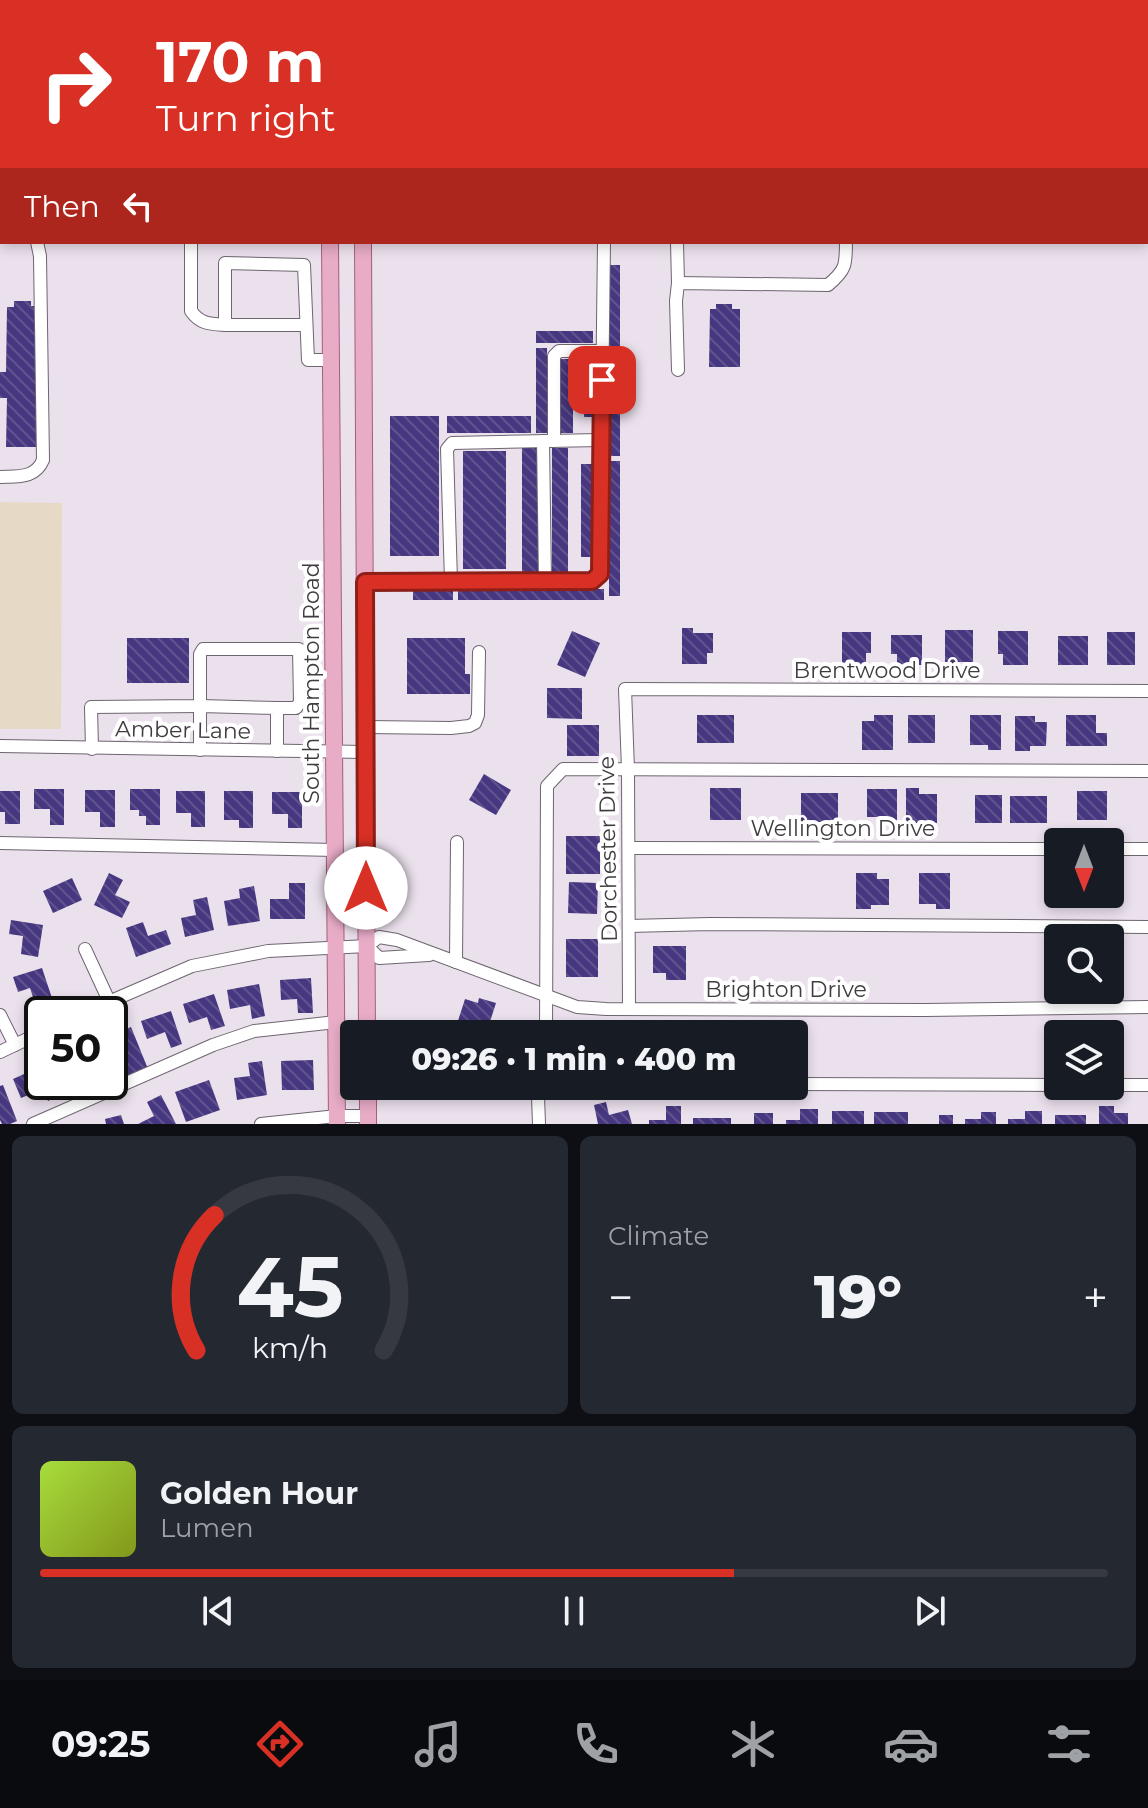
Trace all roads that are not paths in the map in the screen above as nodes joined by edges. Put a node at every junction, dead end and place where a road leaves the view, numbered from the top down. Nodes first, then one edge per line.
1 (37, 244) edge
2 (191, 244) edge
3 (330, 244) edge
4 (363, 244) edge
5 (604, 244) edge
6 (677, 244) edge
7 (846, 244) edge
8 (678, 283) junction
9 (225, 325) junction
10 (305, 325) junction
11 (603, 351) junction
12 (331, 360) junction
13 (678, 370) dead end
14 (601, 440) junction
15 (549, 441) junction
16 (0, 477) edge
17 (451, 581) junction
18 (545, 581) junction
19 (365, 582) junction
20 (479, 652) dead end
21 (625, 689) joint
22 (1148, 691) edge
23 (200, 706) junction
24 (277, 708) junction
25 (366, 727) junction
26 (0, 746) edge
27 (92, 749) junction
28 (200, 750) junction
29 (277, 751) junction
30 (334, 751) junction
31 (366, 752) junction
32 (628, 769) junction
33 (1148, 771) edge
34 (457, 842) dead end
35 (0, 843) edge
36 (629, 848) junction
37 (1044, 849) edge
38 (1124, 849) edge
39 (1148, 849) edge
40 (335, 850) junction
41 (629, 926) junction
42 (1148, 927) edge
43 (335, 946) junction
44 (367, 946) junction
45 (85, 949) dead end
46 (433, 955) junction
47 (456, 962) junction
48 (107, 996) edge
49 (121, 996) edge
50 (547, 996) junction
51 (1148, 1007) edge
52 (629, 1009) junction
53 (0, 1015) edge
54 (367, 1020) edge
55 (546, 1020) edge
56 (336, 1022) junction
57 (24, 1041) edge
58 (15, 1045) junction
59 (0, 1052) edge
60 (808, 1084) edge
61 (1044, 1085) edge
62 (1124, 1085) edge
63 (1148, 1085) edge
64 (538, 1100) edge
65 (337, 1120) edge
66 (368, 1120) edge
67 (33, 1124) edge
68 (261, 1124) edge
69 (539, 1124) edge

1 - 16 street
2 - 9 street
3 - 12 main road, South Hampton Road
4 - 19 main road
5 - 11 street
6 - 8 street
7 - 8 street
8 - 13 street
9 - 10 street
9 - 10 street
10 - 12 street
11 - 14 street
11 - 15 street
12 - 30 main road, South Hampton Road
14 - 15 street
14 - 18 street
15 - 17 street
15 - 18 street
17 - 18 street
17 - 19 street
19 - 25 main road
20 - 25 street
21 - 22 street, Brentwood Drive
21 - 32 street, Dorchester Drive
23 - 24 street
23 - 24 street
23 - 27 street
23 - 28 street
24 - 29 street
25 - 31 main road
26 - 27 street, Amber Lane
27 - 28 street, Amber Lane
28 - 29 street, Amber Lane
29 - 30 street, Amber Lane
30 - 31 street, Amber Lane
30 - 40 main road, South Hampton Road
31 - 44 main road
32 - 33 street
32 - 36 street, Dorchester Drive
32 - 50 street
34 - 47 street
35 - 40 street
36 - 37 street, Wellington Drive
36 - 41 street, Dorchester Drive
38 - 39 street
40 - 43 main road, South Hampton Road
41 - 42 street
41 - 52 street, Dorchester Drive
43 - 44 street
43 - 49 street
43 - 56 main road, South Hampton Road
44 - 46 street, Brighton Drive
44 - 46 street, Brighton Drive
44 - 54 main road
45 - 48 street
46 - 47 street, Brighton Drive
47 - 50 street, Brighton Drive
50 - 52 street, Brighton Drive
50 - 55 street
51 - 52 street, Brighton Drive
53 - 58 street
56 - 65 main road, South Hampton Road
56 - 67 street
57 - 58 street
58 - 59 street
60 - 61 street
62 - 63 street
64 - 69 street
65 - 66 street
65 - 68 street

